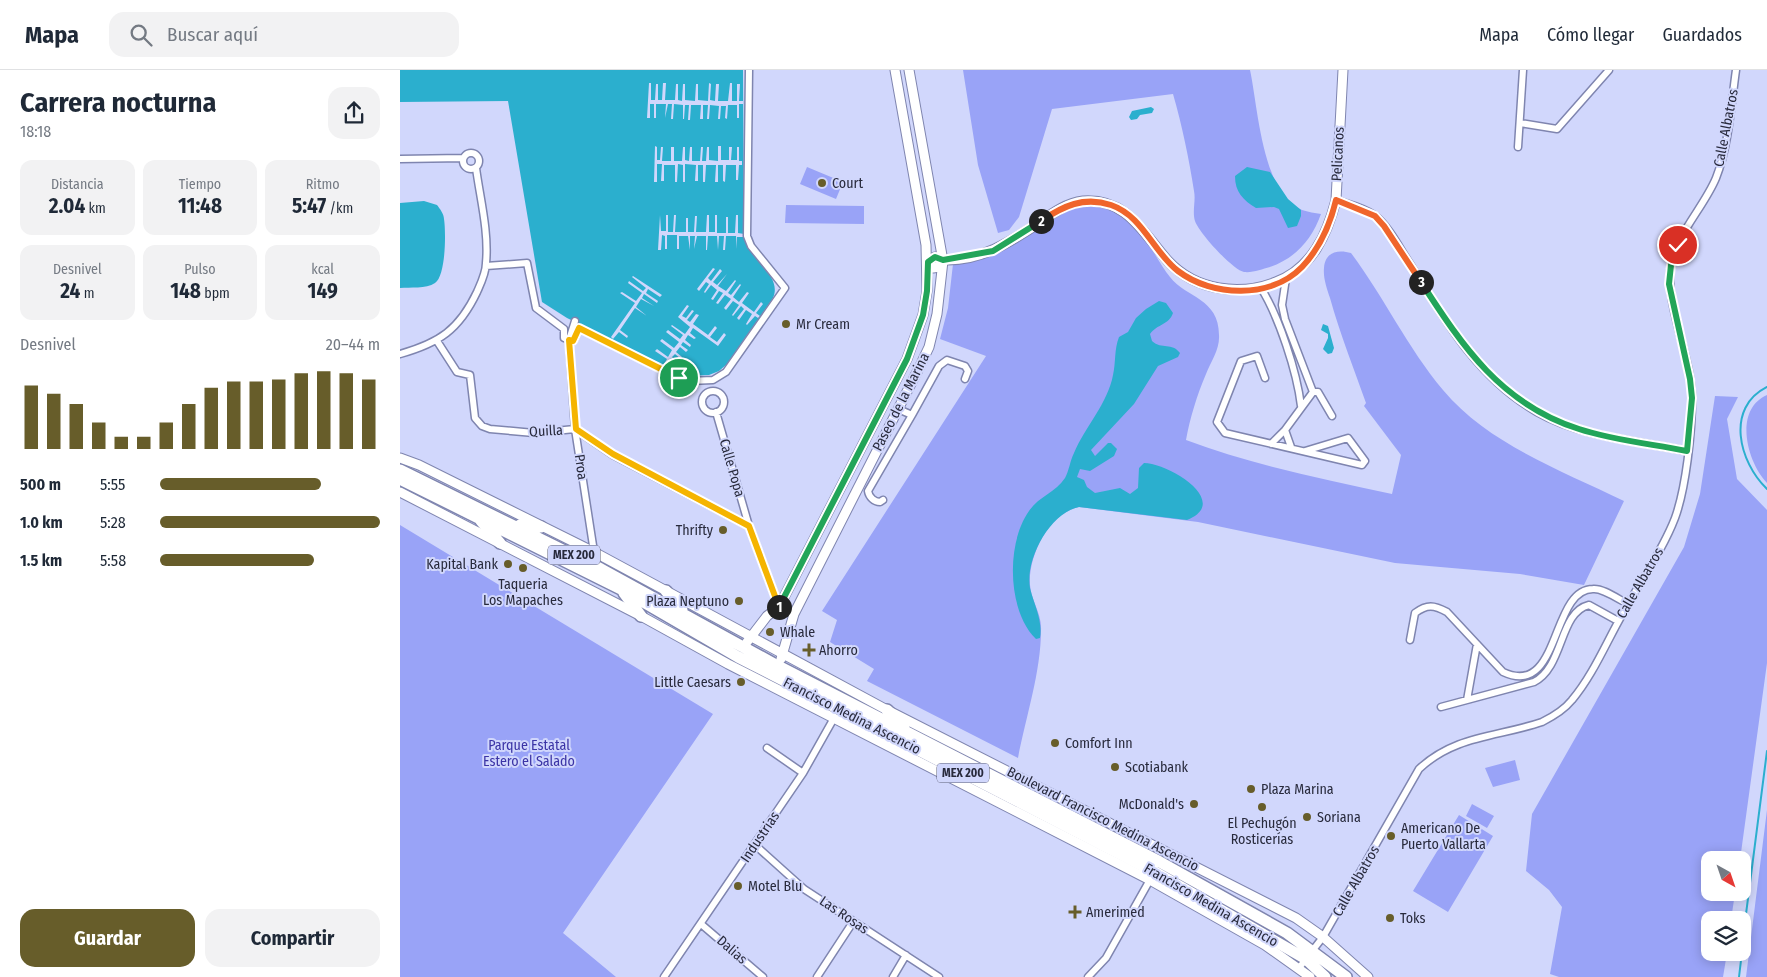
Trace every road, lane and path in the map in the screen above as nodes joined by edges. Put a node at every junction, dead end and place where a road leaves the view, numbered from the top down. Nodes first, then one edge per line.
1 (749, 70) edge
2 (895, 70) edge
3 (909, 70) edge
4 (1343, 70) edge
5 (1523, 70) edge
6 (1609, 70) edge
7 (1736, 70) edge
8 (913, 87) junction
9 (898, 90) junction
10 (1520, 123) junction
11 (1518, 147) dead end
12 (463, 158) junction
13 (400, 159) edge
14 (476, 168) junction
15 (1336, 200) junction
16 (943, 260) junction
17 (928, 262) junction
18 (486, 266) junction
19 (1286, 278) junction
20 (1261, 288) junction
21 (1282, 304) junction
22 (1271, 308) junction
23 (575, 322) dead end
24 (569, 340) junction
25 (437, 341) junction
26 (400, 354) edge
27 (1266, 378) dead end
28 (965, 379) dead end
29 (1309, 383) junction
30 (1299, 385) junction
31 (1313, 392) junction
32 (889, 394) junction
33 (903, 400) junction
34 (1301, 406) junction
35 (882, 408) junction
36 (716, 412) dead end
37 (897, 412) junction
38 (912, 415) junction
39 (1332, 416) dead end
40 (576, 429) junction
41 (1285, 430) junction
42 (1271, 444) junction
43 (1290, 447) junction
44 (1305, 451) junction
45 (1687, 451) junction
46 (400, 458) edge
47 (400, 470) edge
48 (400, 479) edge
49 (400, 492) edge
50 (883, 500) dead end
51 (477, 516) junction
52 (513, 524) junction
53 (749, 526) junction
54 (541, 527) junction
55 (500, 543) junction
56 (594, 552) junction
57 (621, 589) junction
58 (666, 591) junction
59 (1570, 604) junction
60 (1628, 604) junction
61 (779, 607) junction
62 (1577, 611) junction
63 (794, 614) junction
64 (640, 616) junction
65 (687, 616) junction
66 (1618, 621) junction
67 (1410, 640) dead end
68 (1477, 644) junction
69 (741, 652) junction
70 (783, 655) junction
71 (1543, 661) junction
72 (1552, 667) junction
73 (771, 674) junction
74 (1521, 677) junction
75 (1523, 685) junction
76 (1467, 700) junction
77 (1441, 707) dead end
78 (887, 710) junction
79 (834, 718) junction
80 (912, 736) junction
81 (767, 748) dead end
82 (803, 773) junction
83 (755, 845) junction
84 (1155, 871) junction
85 (853, 922) junction
86 (701, 924) junction
87 (1323, 937) junction
88 (906, 956) junction
89 (1306, 959) junction
90 (664, 977) edge
91 (763, 977) edge
92 (817, 977) edge
93 (893, 977) edge
94 (939, 977) edge
95 (1088, 977) edge
96 (1310, 977) edge
97 (1325, 977) edge
98 (1346, 977) edge
99 (1368, 977) edge

1 - 24 street
2 - 9 main road, Paseo de la Marina
3 - 8 main road, Paseo de la Marina
4 - 15 main road, Pelicanos
5 - 10 street
6 - 10 street
7 - 45 street, Calle Albatros
8 - 9 main road
8 - 16 main road, Paseo de la Marina
9 - 17 main road, Paseo de la Marina
10 - 11 street
12 - 13 street
12 - 14 street
12 - 14 street
14 - 18 street
15 - 19 main road, Pelicanos
15 - 45 street
16 - 17 main road, Pelicanos
16 - 20 main road, Pelicanos
16 - 33 main road, Paseo de la Marina
17 - 32 main road, Paseo de la Marina
18 - 24 street
18 - 25 street
19 - 20 main road, Pelicanos
19 - 21 street
20 - 22 street
21 - 22 street
21 - 29 street
22 - 30 street
23 - 24 street, Proa
24 - 40 street, Proa
25 - 26 street
25 - 40 street, Quilla
27 - 42 street
28 - 38 street
29 - 30 street
29 - 31 street
30 - 34 street
31 - 34 street
31 - 39 street
32 - 33 main road
32 - 35 main road, Paseo de la Marina
33 - 37 main road, Paseo de la Marina
34 - 41 street
35 - 37 main road
35 - 61 main road, Paseo de la Marina
36 - 53 street, Calle Popa
37 - 38 street
37 - 63 main road, Paseo de la Marina
38 - 50 street
40 - 53 street, Quilla
40 - 56 street, Proa
41 - 42 street
41 - 43 street
42 - 43 street
43 - 44 street
44 - 44 street
45 - 60 street, Calle Albatros
46 - 54 main road, Boulevard Francisco Medina Ascencio
47 - 52 highway, Francisco Medina Ascencio / MEX 200
48 - 51 highway, Francisco Medina Ascencio / MEX 200
49 - 55 main road, Francisco Medina Ascencio
51 - 55 highway
51 - 57 highway, Francisco Medina Ascencio / MEX 200
52 - 54 highway
52 - 65 highway, Francisco Medina Ascencio / MEX 200
53 - 61 street, Calle Popa
54 - 56 main road, Boulevard Francisco Medina Ascencio
55 - 64 main road, Francisco Medina Ascencio
56 - 58 main road, Boulevard Francisco Medina Ascencio
57 - 64 highway
57 - 69 highway, Francisco Medina Ascencio / MEX 200
58 - 65 highway
58 - 69 main road, Boulevard Francisco Medina Ascencio
59 - 60 street
59 - 62 street
59 - 71 street
60 - 66 street, Calle Albatros
61 - 63 street
61 - 69 main road, Paseo de la Marina
62 - 66 street
62 - 72 street
63 - 70 main road, Paseo de la Marina
64 - 69 main road, Francisco Medina Ascencio
65 - 69 highway, Francisco Medina Ascencio / MEX 200
66 - 87 street, Calle Albatros
67 - 68 street
68 - 74 street
68 - 76 street
69 - 70 main road, Boulevard Francisco Medina Ascencio
69 - 73 highway, Francisco Medina Ascencio / MEX 200
69 - 73 main road, Francisco Medina Ascencio
70 - 73 main road, Paseo de la Marina
70 - 78 main road, Boulevard Francisco Medina Ascencio
71 - 72 street
71 - 74 street
72 - 75 street
73 - 79 main road, Francisco Medina Ascencio
73 - 80 highway, Francisco Medina Ascencio / MEX 200
73 - 84 highway, Francisco Medina Ascencio / MEX 200
74 - 75 street
75 - 76 street
76 - 77 street
78 - 80 highway
78 - 87 main road, Boulevard Francisco Medina Ascencio
79 - 82 street, Industrias
79 - 84 main road, Francisco Medina Ascencio
80 - 84 highway, Francisco Medina Ascencio / MEX 200
81 - 82 street
82 - 83 street, Industrias
83 - 85 street, Las Rosas
83 - 86 street, Industrias
84 - 89 main road, Francisco Medina Ascencio
84 - 89 highway, Francisco Medina Ascencio / MEX 200
84 - 95 street
85 - 88 street, Las Rosas
85 - 92 street
86 - 90 street, Industrias
86 - 91 street, Dalias
87 - 89 street, Calle Albatros
87 - 99 main road, Boulevard Francisco Medina Ascencio
88 - 93 street
88 - 94 street, Las Rosas
89 - 96 main road, Francisco Medina Ascencio
89 - 97 highway, Francisco Medina Ascencio / MEX 200
89 - 98 highway, Francisco Medina Ascencio / MEX 200

